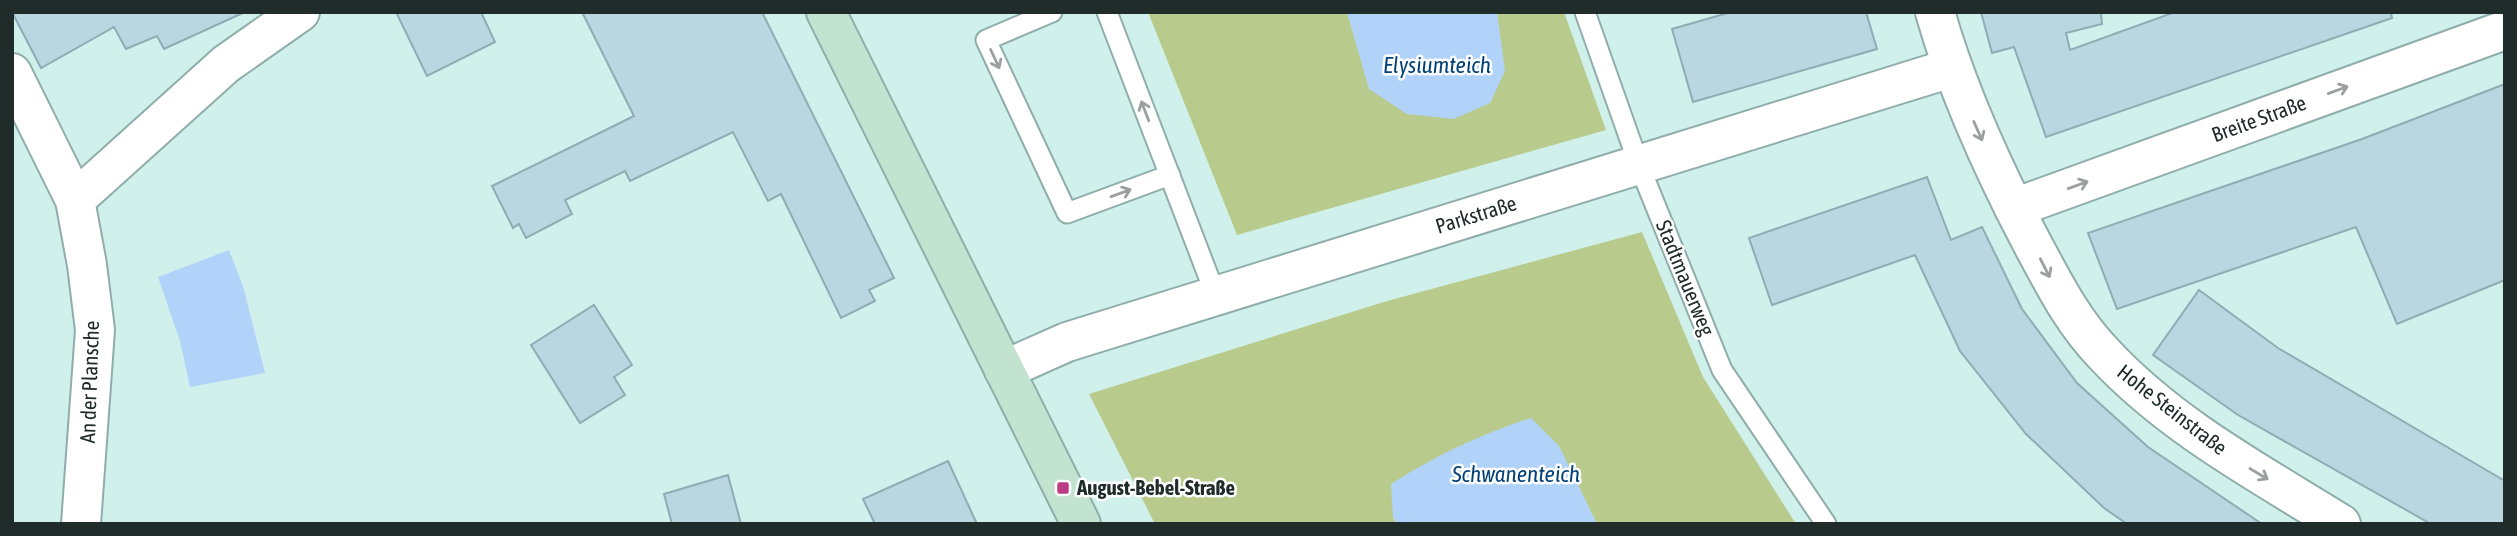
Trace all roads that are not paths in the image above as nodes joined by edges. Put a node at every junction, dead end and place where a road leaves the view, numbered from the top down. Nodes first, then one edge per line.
1 (300, 12) edge
2 (826, 12) edge
3 (1052, 12) edge
4 (1107, 12) edge
5 (1585, 12) edge
6 (1935, 12) edge
7 (2505, 30) edge
8 (1951, 68) junction
9 (12, 73) edge
10 (1639, 164) junction
11 (1170, 175) junction
12 (75, 200) junction
13 (2014, 208) junction
14 (1216, 296) junction
15 (1004, 370) junction
16 (81, 524) edge
17 (1081, 524) edge
18 (1826, 524) edge
19 (2341, 524) edge

1 - 12 street
2 - 15 main road
3 -> 11 lane
11 -> 4 lane
5 - 10 lane, Stadtmauerweg
6 - 8 street, Hohe Steinstraße
13 -> 7 street, Breite Straße
8 - 10 street, Parkstraße
8 -> 13 street, Hohe Steinstraße
9 - 12 street, An der Plansche
10 - 14 street, Parkstraße
10 - 18 lane, Stadtmauerweg
11 - 14 lane
12 - 16 street, An der Plansche
13 -> 19 street, Hohe Steinstraße
14 - 15 street, Parkstraße
15 - 17 main road

